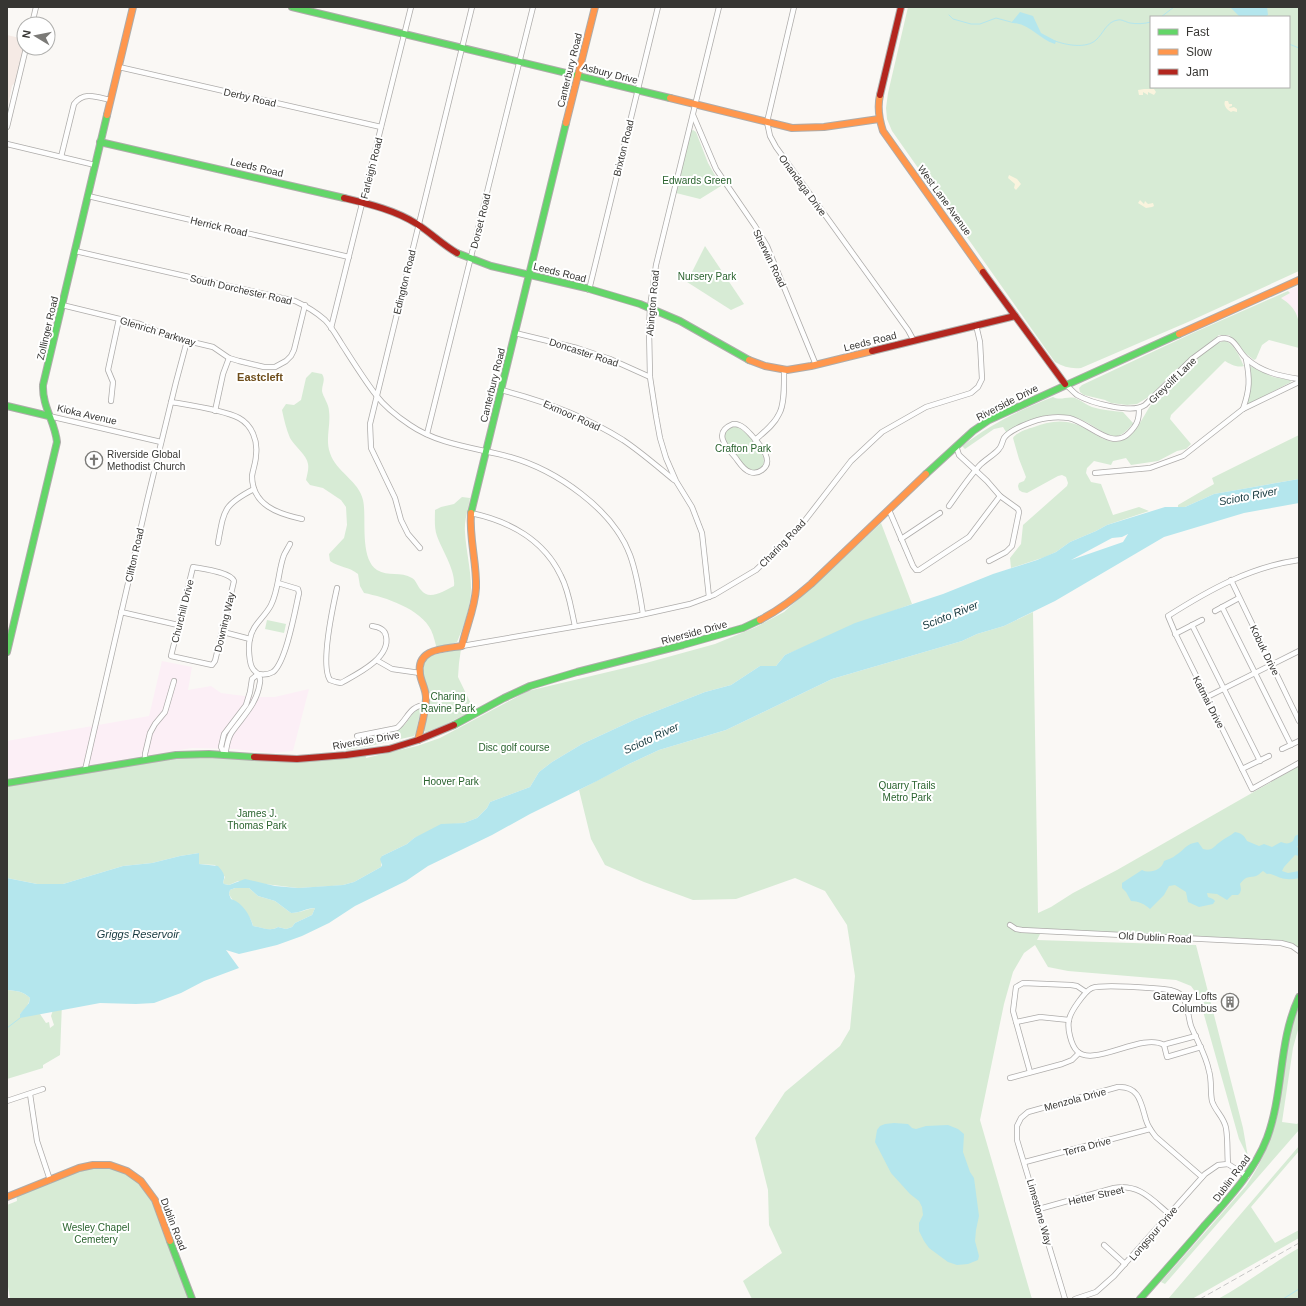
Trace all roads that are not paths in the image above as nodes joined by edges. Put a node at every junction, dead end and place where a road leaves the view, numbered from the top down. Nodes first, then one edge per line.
1 (133, 7) edge
2 (292, 7) edge
3 (410, 7) edge
4 (472, 7) edge
5 (533, 7) edge
6 (595, 7) edge
7 (658, 7) edge
8 (719, 7) edge
9 (794, 7) edge
10 (901, 7) edge
11 (404, 33) junction
12 (462, 47) junction
13 (24, 56) edge
14 (519, 61) junction
15 (118, 67) junction
16 (578, 76) junction
17 (638, 90) junction
18 (110, 100) junction
19 (695, 104) junction
20 (692, 114) junction
21 (879, 119) junction
22 (767, 122) junction
23 (7, 127) edge
24 (381, 127) junction
25 (100, 142) junction
26 (7, 144) edge
27 (61, 157) junction
28 (95, 165) junction
29 (88, 196) junction
30 (362, 202) junction
31 (418, 225) junction
32 (75, 251) junction
33 (349, 256) junction
34 (470, 259) junction
35 (529, 275) junction
36 (1299, 280) edge
37 (589, 290) junction
38 (62, 305) junction
39 (305, 305) junction
40 (650, 307) junction
41 (1015, 316) junction
42 (119, 319) junction
43 (976, 326) junction
44 (331, 328) junction
45 (515, 333) junction
46 (187, 341) junction
47 (914, 341) junction
48 (229, 358) junction
49 (1246, 359) junction
50 (816, 365) junction
51 (784, 370) junction
52 (650, 377) junction
53 (1299, 380) edge
54 (1065, 384) junction
55 (501, 390) junction
56 (376, 395) junction
57 (111, 401) dead end
58 (171, 402) junction
59 (7, 406) edge
60 (1138, 409) junction
61 (1243, 409) junction
62 (215, 411) junction
63 (49, 416) junction
64 (427, 434) junction
65 (755, 440) junction
66 (162, 442) junction
67 (956, 446) junction
68 (486, 451) junction
69 (975, 471) junction
70 (1095, 473) dead end
71 (676, 481) junction
72 (254, 489) junction
73 (1000, 496) junction
74 (949, 506) dead end
75 (889, 510) junction
76 (471, 513) junction
77 (940, 513) dead end
78 (302, 519) dead end
79 (902, 539) junction
80 (218, 543) dead end
81 (290, 544) dead end
82 (420, 548) dead end
83 (1299, 560) edge
84 (989, 561) dead end
85 (193, 567) joint
86 (1231, 580) junction
87 (278, 583) junction
88 (337, 588) dead end
89 (709, 597) junction
90 (1239, 598) junction
91 (1222, 607) junction
92 (1215, 610) dead end
93 (121, 612) junction
94 (643, 614) junction
95 (1202, 620) dead end
96 (178, 625) junction
97 (1192, 625) junction
98 (372, 626) dead end
99 (575, 626) junction
100 (226, 633) dead end
101 (1175, 634) junction
102 (250, 639) junction
103 (462, 646) junction
104 (1299, 651) edge
105 (7, 652) edge
106 (171, 656) joint
107 (378, 661) junction
108 (1271, 665) junction
109 (420, 673) junction
110 (1256, 673) junction
111 (258, 674) junction
112 (174, 681) dead end
113 (1224, 688) junction
114 (1207, 697) junction
115 (425, 705) junction
116 (1299, 720) edge
117 (357, 736) dead end
118 (418, 740) junction
119 (1299, 741) edge
120 (1291, 745) junction
121 (1282, 749) dead end
122 (225, 755) junction
123 (1269, 756) dead end
124 (146, 760) junction
125 (1260, 761) junction
126 (1299, 762) edge
127 (1242, 769) junction
128 (85, 770) junction
129 (7, 783) edge
130 (1010, 924) dead end
131 (1299, 951) edge
132 (1086, 992) junction
133 (1299, 997) edge
134 (1069, 1020) junction
135 (1016, 1022) junction
136 (1196, 1036) junction
137 (1164, 1045) junction
138 (1201, 1047) junction
139 (1079, 1053) junction
140 (1030, 1072) junction
141 (1010, 1078) dead end
142 (43, 1089) dead end
143 (30, 1094) junction
144 (7, 1101) edge
145 (1017, 1126) joint
146 (1150, 1129) junction
147 (1025, 1162) junction
148 (1228, 1164) junction
149 (1247, 1176) junction
150 (1202, 1177) junction
151 (50, 1180) junction
152 (7, 1197) edge
153 (1038, 1209) junction
154 (1169, 1214) junction
155 (1104, 1245) dead end
156 (1125, 1264) junction
157 (192, 1299) edge
158 (1065, 1299) edge
159 (1075, 1299) edge
160 (1140, 1299) edge

1 - 15 main road, Zollinger Road
2 - 11 main road, Asbury Drive
3 - 11 street, Farleigh Road
4 - 12 street, Edington Road
5 - 14 street, Dorset Road
6 - 16 main road, Canterbury Road
7 - 17 street, Brixton Road
8 - 19 street, Abington Road
9 - 22 street, Onandaga Drive
10 - 21 main road, West Lane Avenue
11 - 12 main road, Asbury Drive
11 - 24 street, Farleigh Road
12 - 14 main road, Asbury Drive
12 - 31 street, Edington Road
13 - 23 street
14 - 16 main road, Asbury Drive
14 - 34 street, Dorset Road
15 - 18 main road, Zollinger Road
15 - 24 street, Derby Road
16 - 17 main road, Asbury Drive
16 - 35 main road, Canterbury Road
17 - 19 main road, Asbury Drive
17 - 37 street, Brixton Road
18 - 25 main road, Zollinger Road
18 - 27 street
19 - 20 street, Abington Road
19 - 22 main road, Asbury Drive
20 - 40 street, Abington Road
20 - 50 street, Sherwin Road
21 - 22 main road, Asbury Drive
21 - 41 main road, West Lane Avenue
22 - 47 street, Onandaga Drive
24 - 30 street, Farleigh Road
25 - 28 main road, Zollinger Road
25 - 30 main road, Leeds Road
26 - 27 street
27 - 28 street
28 - 29 main road, Zollinger Road
29 - 32 main road, Zollinger Road
29 - 33 street, Herrick Road
30 - 31 main road, Leeds Road
30 - 33 street, Farleigh Road
31 - 34 main road, Leeds Road
31 - 56 street, Edington Road
32 - 38 main road, Zollinger Road
32 - 39 street, South Dorchester Road
33 - 44 street, Farleigh Road
34 - 35 main road, Leeds Road
34 - 64 street, Dorset Road
35 - 37 main road, Leeds Road
35 - 45 main road, Canterbury Road
36 - 54 main road, Riverside Drive
37 - 40 main road, Leeds Road
38 - 42 street, Glenrich Parkway
38 - 63 main road, Zollinger Road
39 - 44 street, South Dorchester Road
39 - 48 street, Glenrich Parkway
40 - 51 main road, Leeds Road
40 - 52 street, Abington Road
41 - 43 main road, Leeds Road
41 - 54 main road, West Lane Avenue
42 - 46 street, Glenrich Parkway
42 - 57 street
43 - 47 main road, Leeds Road
43 - 89 street, Charing Road
44 - 56 street, South Dorchester Road
45 - 52 street, Doncaster Road
45 - 55 main road, Canterbury Road
46 - 48 street, Glenrich Parkway
46 - 58 street, Clifton Road
47 - 50 main road, Leeds Road
48 - 62 street
49 - 53 street, Greycliff Lane
49 - 60 street, Greycliff Lane
49 - 61 street, Greycliff Lane
50 - 51 main road, Leeds Road
51 - 65 street
52 - 71 street, Abington Road
53 - 61 street
54 - 60 street, Greycliff Lane
54 - 67 main road, Riverside Drive
55 - 68 main road, Canterbury Road
55 - 71 street, Exmoor Road
56 - 64 street, South Dorchester Road
56 - 82 street, Edington Road
58 - 62 street
58 - 66 street, Clifton Road
59 - 63 main road, Kioka Avenue
60 - 69 street
61 - 70 street
62 - 72 street
63 - 66 street, Kioka Avenue
63 - 105 main road, Zollinger Road
64 - 68 street, South Dorchester Road
65 - 65 street
66 - 93 street, Clifton Road
67 - 69 street
67 - 75 main road, Riverside Drive
68 - 76 main road, Canterbury Road
68 - 94 street, South Dorchester Road
69 - 73 street
69 - 74 street
71 - 89 street, Abington Road
72 - 78 street
72 - 80 street
73 - 79 street
73 - 84 street
75 - 79 street
75 - 118 main road, Riverside Drive
76 - 99 street
76 - 103 main road, Canterbury Road
77 - 79 street
81 - 87 street
83 - 86 street
85 - 96 street, Churchill Drive
85 - 106 street, Downing Way
86 - 90 street, Kobuk Drive
86 - 101 street, Katmai Drive
87 - 102 street
87 - 111 street
88 - 107 street
89 - 94 street, Charing Road
90 - 91 street
90 - 108 street, Kobuk Drive
91 - 92 street
91 - 110 street
93 - 96 street
93 - 128 street, Clifton Road
94 - 99 street, Charing Road
95 - 97 street
96 - 106 street, Churchill Drive
97 - 101 street
97 - 113 street
98 - 107 street
99 - 103 street, Charing Road
100 - 102 street
101 - 114 street, Katmai Drive
102 - 111 street
103 - 109 main road
104 - 108 street
107 - 109 street
108 - 110 street
108 - 116 street, Kobuk Drive
109 - 115 main road
110 - 113 street
110 - 120 street
111 - 122 street
111 - 122 street
112 - 124 street
113 - 114 street
113 - 125 street
114 - 127 street, Katmai Drive
115 - 117 street
115 - 118 main road
118 - 122 main road, Riverside Drive
119 - 120 street
120 - 121 street
122 - 124 main road, Riverside Drive
123 - 125 street
124 - 128 main road, Riverside Drive
125 - 127 street
126 - 127 street, Katmai Drive
128 - 129 main road, Riverside Drive
130 - 131 street, Old Dublin Road
132 - 134 street
132 - 135 street
132 - 136 street
133 - 149 main road, Dublin Road
134 - 135 street
134 - 139 street
135 - 140 street
136 - 137 street
136 - 138 street
137 - 138 street
137 - 139 street
138 - 148 street
139 - 140 street
140 - 141 street
142 - 143 street
143 - 144 street
143 - 151 street
145 - 146 street, Menzola Drive
145 - 147 street, Limestone Way
146 - 147 street, Terra Drive
146 - 150 street
147 - 153 street, Limestone Way
148 - 149 street
148 - 150 street, Longspur Drive
149 - 160 main road, Dublin Road
150 - 154 street, Longspur Drive
151 - 152 main road, Dublin Road
151 - 157 main road, Dublin Road
153 - 154 street, Hetter Street
153 - 158 street, Limestone Way
154 - 156 street, Longspur Drive
155 - 156 street
156 - 159 street, Longspur Drive

